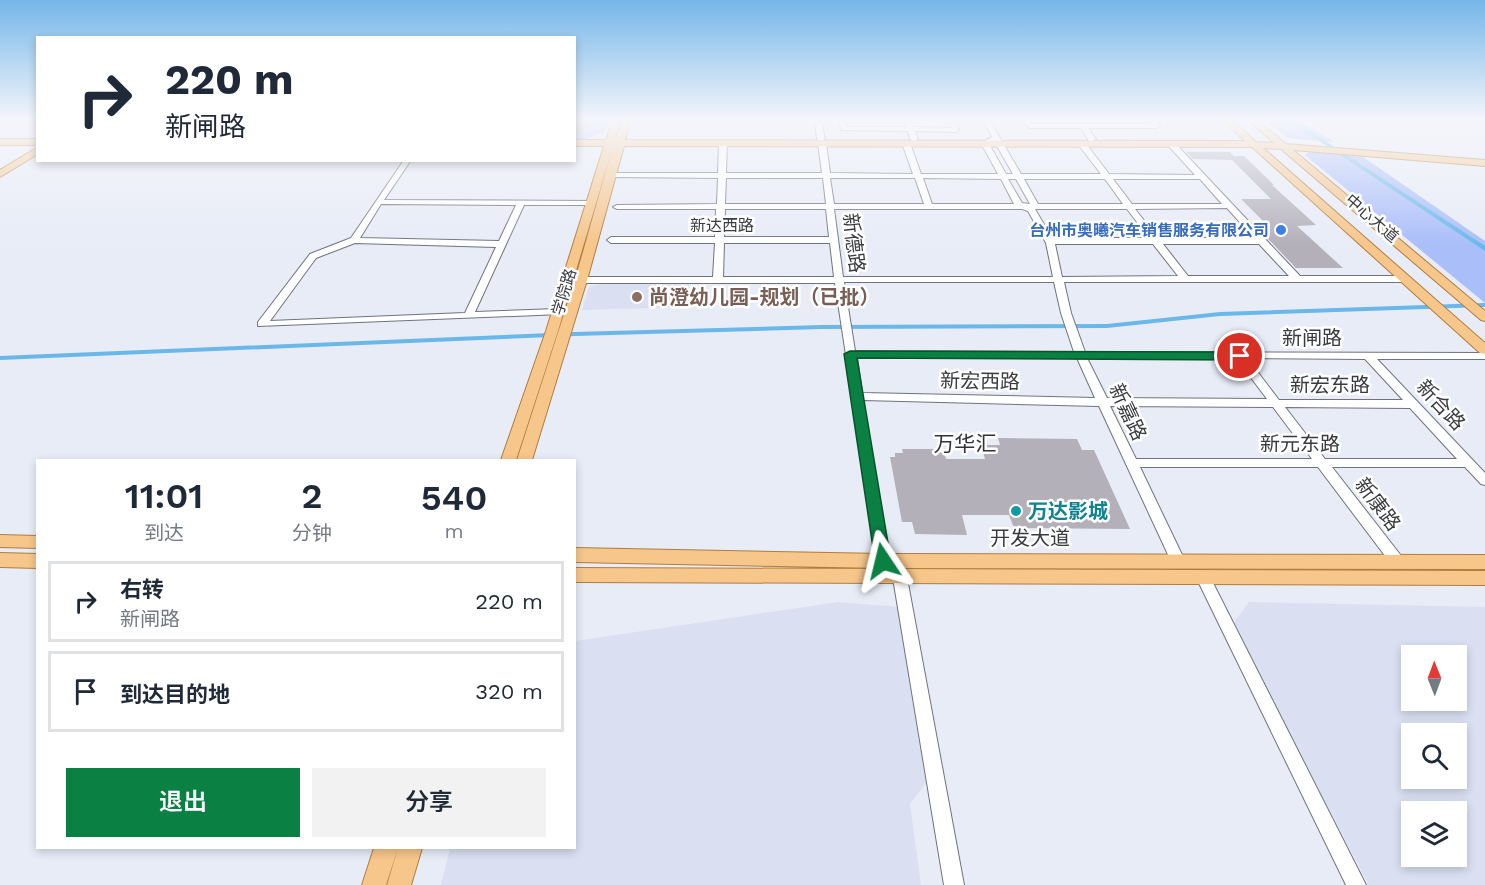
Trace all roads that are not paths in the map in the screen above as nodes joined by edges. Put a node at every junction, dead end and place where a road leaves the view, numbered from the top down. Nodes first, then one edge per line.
1 (14, 162) edge
2 (406, 162) edge
3 (607, 162) edge
4 (612, 162) edge
5 (722, 162) edge
6 (824, 162) edge
7 (915, 162) edge
8 (999, 162) edge
9 (1008, 162) edge
10 (1096, 162) edge
11 (1188, 162) edge
12 (1278, 162) edge
13 (1304, 162) edge
14 (1307, 162) edge
15 (1467, 162) edge
16 (1485, 164) edge
17 (0, 174) edge
18 (611, 175) junction
19 (721, 175) junction
20 (826, 176) junction
21 (918, 176) junction
22 (1003, 176) junction
23 (1018, 176) junction
24 (1107, 177) junction
25 (1202, 177) junction
26 (1339, 194) junction
27 (1318, 198) junction
28 (378, 202) junction
29 (521, 202) junction
30 (1357, 202) junction
31 (591, 203) junction
32 (1019, 205) junction
33 (929, 206) junction
34 (1129, 206) junction
35 (1229, 206) junction
36 (617, 207) dead end
37 (720, 207) junction
38 (830, 207) junction
39 (1033, 207) junction
40 (354, 240) junction
41 (611, 240) dead end
42 (719, 240) junction
43 (834, 240) junction
44 (1049, 241) junction
45 (1156, 241) junction
46 (1262, 242) junction
47 (501, 244) junction
48 (1421, 260) junction
49 (1405, 274) junction
50 (839, 279) junction
51 (1058, 279) junction
52 (1185, 279) junction
53 (1297, 279) junction
54 (581, 280) junction
55 (718, 280) junction
56 (1476, 304) edge
57 (558, 312) junction
58 (468, 316) junction
59 (1485, 317) edge
60 (1457, 319) junction
61 (559, 331) junction
62 (1485, 338) edge
63 (1485, 350) edge
64 (552, 351) junction
65 (850, 354) junction
66 (1081, 356) junction
67 (1240, 356) junction
68 (1368, 356) junction
69 (1485, 356) edge
70 (857, 396) junction
71 (1102, 402) junction
72 (1276, 403) junction
73 (1413, 404) junction
74 (508, 459) edge
75 (524, 459) edge
76 (1131, 463) junction
77 (1322, 463) junction
78 (1468, 463) junction
79 (1485, 481) edge
80 (0, 541) edge
81 (36, 542) edge
82 (576, 555) edge
83 (0, 560) edge
84 (36, 561) edge
85 (883, 561) junction
86 (1178, 561) junction
87 (1397, 561) junction
88 (1485, 562) edge
89 (576, 575) edge
90 (1203, 577) junction
91 (900, 578) dead end
92 (1485, 578) edge
93 (386, 849) edge
94 (410, 849) edge
95 (374, 885) edge
96 (399, 885) edge
97 (954, 885) edge
98 (1356, 885) edge

1 - 17 main road
2 - 28 street
3 - 31 main road, 学院路
4 - 18 main road, 学院路
5 - 19 street
6 - 20 street, 新德路
7 - 21 street
8 - 22 street
9 - 23 street, 新嘉路
10 - 24 street
11 - 25 street
12 - 27 main road, 中心大道
13 - 26 main road, 中心大道
14 - 30 main road
15 - 16 main road
18 - 19 street
18 - 54 main road, 学院路
19 - 20 street
19 - 37 street
20 - 21 street
20 - 38 street, 新德路
21 - 22 street
21 - 33 street
22 - 23 street
22 - 32 street
23 - 24 street
23 - 39 street, 新嘉路
24 - 25 street
24 - 34 street
25 - 35 street
26 - 30 main road
26 - 48 main road, 中心大道
27 - 49 main road, 中心大道
27 - 49 main road
28 - 29 street
28 - 40 street
29 - 31 street
29 - 47 street
30 - 48 main road
31 - 57 main road, 学院路
32 - 33 street
32 - 39 street
33 - 38 street
34 - 35 street
34 - 39 street
34 - 45 street
35 - 46 street
36 - 37 street
37 - 38 street
37 - 42 street
38 - 43 street, 新德路
39 - 44 street, 新嘉路
40 - 47 street
40 - 58 street
41 - 42 street, 新达西路
42 - 43 street, 新达西路
42 - 55 street
43 - 50 street, 新德路
44 - 45 street
44 - 51 street, 新嘉路
45 - 46 street
45 - 52 street
46 - 53 street
47 - 58 street
48 - 56 main road
49 - 53 street
49 - 60 main road, 中心大道
50 - 51 street
50 - 55 street
50 - 65 street, 新德路
51 - 52 street
51 - 66 street, 新嘉路
52 - 53 street
54 - 55 street
54 - 61 main road, 学院路
56 - 59 main road
57 - 58 street
57 - 61 main road, 学院路
60 - 62 main road, 中心大道
60 - 63 main road
61 - 64 main road, 学院路
64 - 74 main road, 学院路
64 - 75 main road, 学院路
65 - 66 street, 新闸路
65 - 70 street, 新德路
66 - 67 street, 新闸路
66 - 71 street, 新嘉路
67 - 68 street, 新闸路
67 - 72 street, 新康路
68 - 69 street, 新闸路
68 - 73 street, 新合路
70 - 71 street, 新宏西路
70 - 85 street, 新德路
71 - 72 street, 新宏东路
71 - 76 street, 新嘉路
72 - 73 street, 新宏东路
72 - 77 street, 新康路
73 - 78 street, 新合路
76 - 77 street, 新元东路
76 - 86 street, 新嘉路
77 - 78 street, 新元东路
77 - 87 street, 新康路
78 - 79 street, 新合路
80 - 81 main road
82 - 85 main road, 开发大道
83 - 84 main road
85 - 86 main road, 开发大道
86 - 87 main road, 开发大道
87 - 88 main road, 开发大道
89 - 90 main road, 开发大道
90 - 92 main road, 开发大道
90 - 98 street
91 - 97 street
93 - 95 main road
94 - 96 main road

